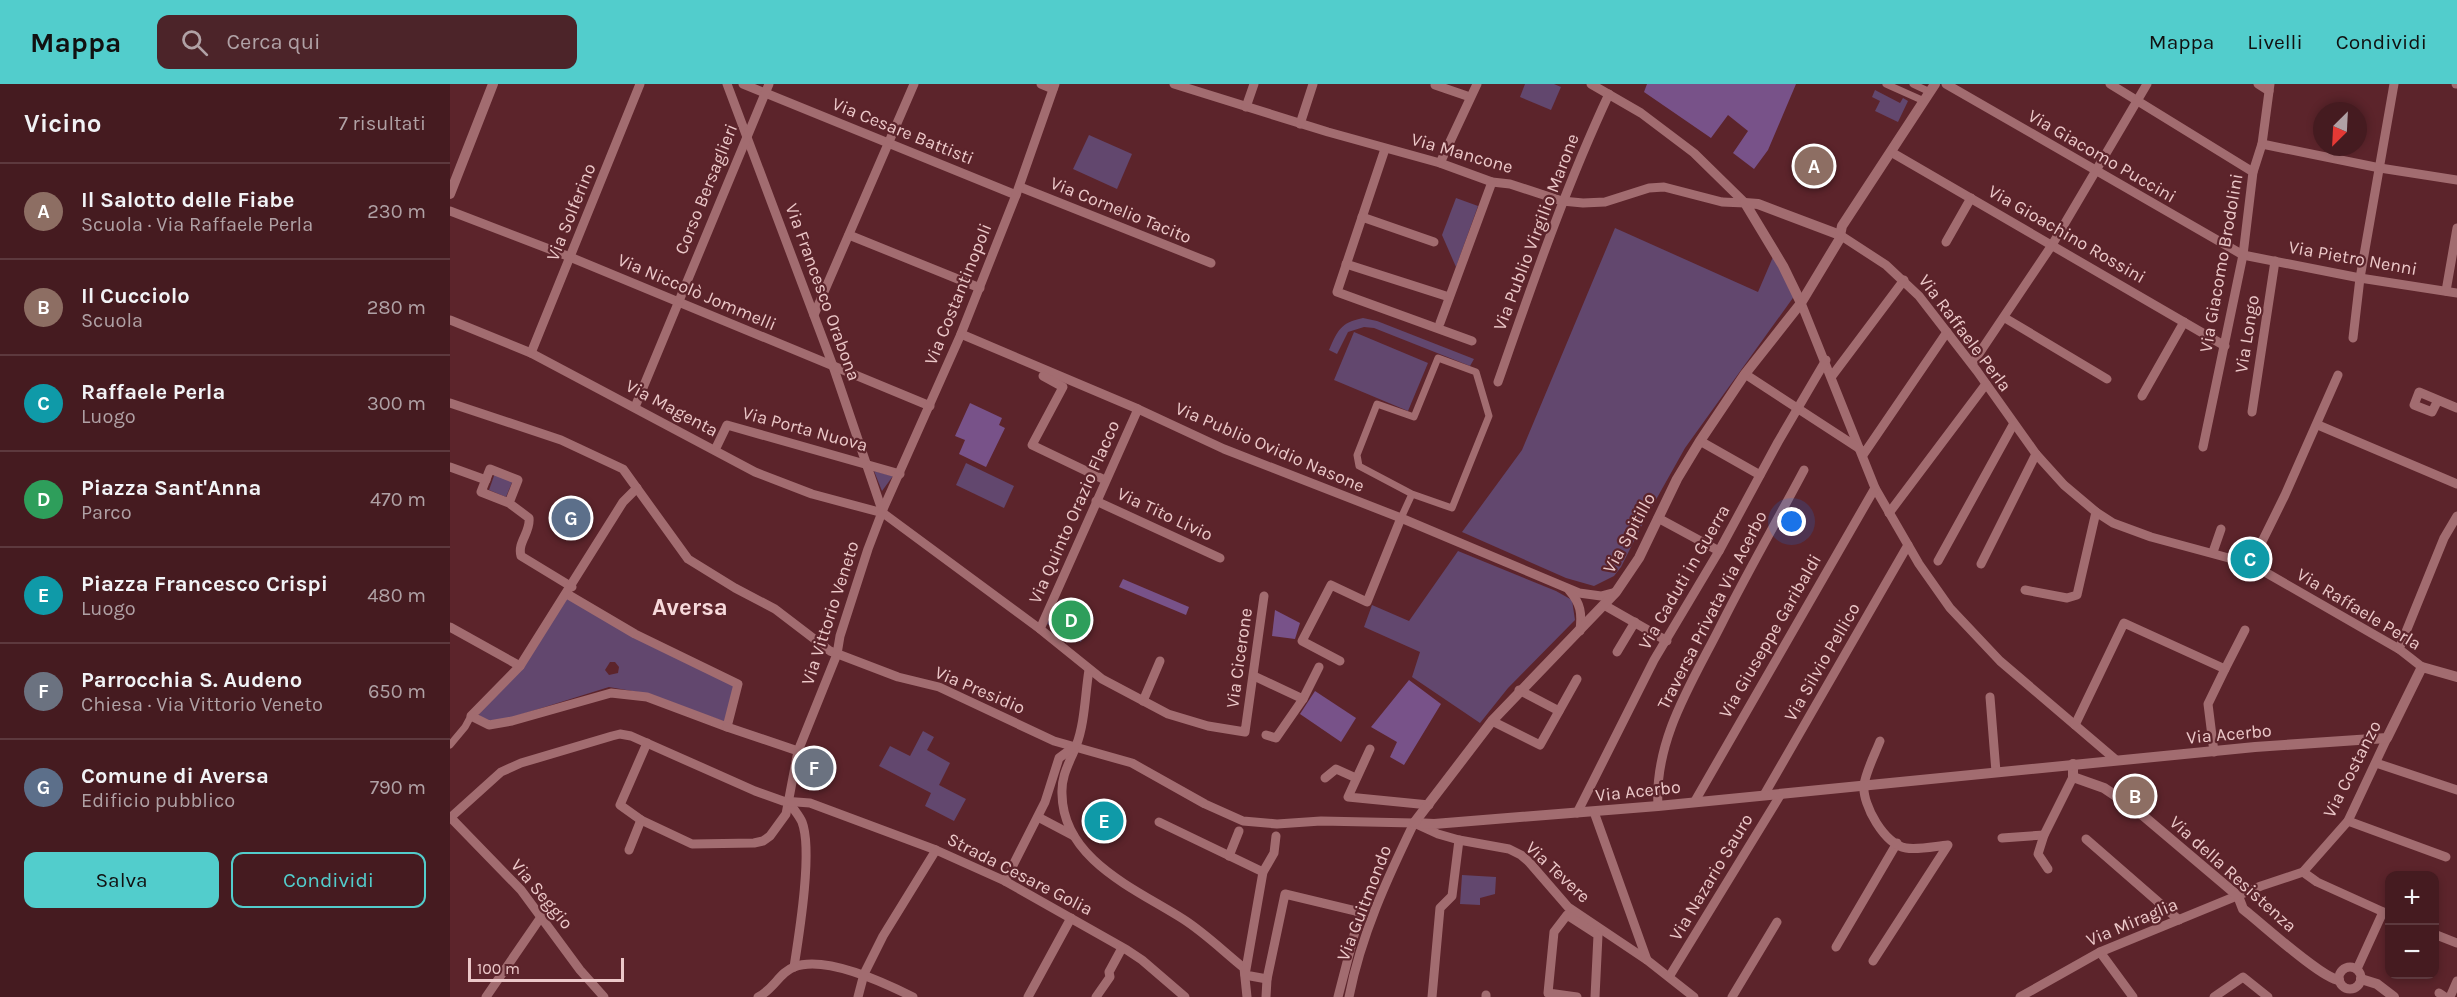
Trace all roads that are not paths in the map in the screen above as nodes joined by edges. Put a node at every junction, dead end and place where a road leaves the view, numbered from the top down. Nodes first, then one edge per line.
1 (493, 84) edge
2 (640, 84) edge
3 (727, 84) edge
4 (743, 84) edge
5 (769, 84) edge
6 (914, 84) edge
7 (1041, 84) edge
8 (1174, 84) edge
9 (1254, 84) edge
10 (1313, 84) edge
11 (1477, 84) edge
12 (1591, 84) edge
13 (1886, 84) edge
14 (1913, 84) edge
15 (1946, 84) edge
16 (2110, 84) edge
17 (2147, 84) edge
18 (2258, 84) edge
19 (2394, 84) edge
20 (1435, 85) edge
21 (1192, 86) edge
22 (1054, 87) edge
23 (2269, 87) edge
24 (1930, 92) edge
25 (764, 93) junction
26 (1609, 94) junction
27 (1470, 97) junction
28 (2137, 100) junction
29 (1246, 107) junction
30 (1300, 124) junction
31 (747, 134) junction
32 (889, 142) junction
33 (2262, 144) junction
34 (1385, 149) junction
35 (1891, 152) junction
36 (1440, 163) junction
37 (2379, 168) junction
38 (2096, 172) junction
39 (2253, 172) junction
40 (2457, 180) edge
41 (1492, 182) junction
42 (1018, 191) junction
43 (450, 194) edge
44 (1971, 198) junction
45 (1562, 201) junction
46 (1745, 203) junction
47 (450, 211) edge
48 (1362, 218) junction
49 (2457, 228) edge
50 (849, 235) junction
51 (1840, 235) junction
52 (1434, 242) dead end
53 (1946, 242) dead end
54 (2052, 245) junction
55 (2243, 255) junction
56 (570, 257) junction
57 (2275, 261) junction
58 (1211, 263) dead end
59 (1346, 264) junction
60 (2360, 278) junction
61 (1904, 280) junction
62 (980, 288) junction
63 (2446, 291) junction
64 (2457, 292) edge
65 (1449, 297) junction
66 (678, 302) junction
67 (1802, 303) junction
68 (814, 315) junction
69 (2005, 318) junction
70 (450, 320) edge
71 (2184, 322) junction
72 (1440, 323) dead end
73 (1947, 332) junction
74 (961, 334) junction
75 (2353, 338) dead end
76 (1472, 341) dead end
77 (2225, 346) junction
78 (531, 353) junction
79 (1826, 360) junction
80 (1972, 364) junction
81 (832, 366) junction
82 (1745, 374) junction
83 (2338, 375) dead end
84 (1043, 376) dead end
85 (1832, 376) junction
86 (2107, 379) dead end
87 (1498, 382) dead end
88 (1986, 384) junction
89 (2142, 396) dead end
90 (2438, 400) dead end
91 (450, 404) edge
92 (930, 406) junction
93 (635, 407) junction
94 (1797, 408) junction
95 (2457, 408) edge
96 (1138, 409) junction
97 (2252, 412) dead end
98 (2013, 425) junction
99 (2318, 425) junction
100 (1700, 441) junction
101 (2203, 447) dead end
102 (716, 450) junction
103 (1862, 452) junction
104 (2036, 454) junction
105 (866, 463) junction
106 (450, 467) edge
107 (1804, 470) dead end
108 (900, 474) junction
109 (1760, 475) junction
110 (486, 480) junction
111 (1105, 480) junction
112 (2457, 484) edge
113 (637, 488) junction
114 (1875, 488) junction
115 (1412, 494) junction
116 (1096, 501) junction
117 (509, 503) junction
118 (2096, 512) junction
119 (883, 513) junction
120 (1889, 513) junction
121 (2457, 516) edge
122 (1401, 518) junction
123 (1658, 518) junction
124 (2221, 529) dead end
125 (1908, 546) junction
126 (1719, 551) junction
127 (2213, 552) junction
128 (1220, 558) dead end
129 (1938, 561) dead end
130 (1981, 564) dead end
131 (2251, 564) junction
132 (1567, 588) junction
133 (569, 590) junction
134 (2025, 590) dead end
135 (1616, 592) junction
136 (1264, 597) dead end
137 (1604, 605) junction
138 (1635, 622) junction
139 (450, 627) edge
140 (1040, 629) junction
141 (2244, 630) dead end
142 (1580, 631) junction
143 (1667, 641) junction
144 (2399, 649) junction
145 (1617, 652) dead end
146 (837, 654) junction
147 (1160, 661) dead end
148 (1341, 662) dead end
149 (520, 666) junction
150 (1319, 667) dead end
151 (2422, 667) junction
152 (1089, 669) junction
153 (2225, 669) junction
154 (1254, 676) junction
155 (2457, 677) edge
156 (1577, 679) dead end
157 (1520, 690) junction
158 (1990, 697) dead end
159 (1303, 699) junction
160 (1143, 701) junction
161 (1559, 711) junction
162 (471, 716) junction
163 (1492, 721) junction
164 (2075, 725) junction
165 (727, 727) junction
166 (1266, 735) dead end
167 (2387, 738) junction
168 (1880, 741) dead end
169 (647, 743) junction
170 (450, 745) edge
171 (1076, 746) junction
172 (1370, 749) dead end
173 (798, 751) junction
174 (2214, 752) junction
175 (2116, 760) junction
176 (2376, 763) junction
177 (1339, 764) dead end
178 (2073, 764) junction
179 (1996, 772) junction
180 (1358, 776) junction
181 (2073, 777) junction
182 (1325, 778) dead end
183 (1864, 785) junction
184 (2457, 790) edge
185 (1781, 794) junction
186 (1764, 795) junction
187 (1695, 801) junction
188 (789, 802) junction
189 (1429, 805) junction
190 (1658, 806) junction
191 (1594, 812) junction
192 (1577, 813) junction
193 (450, 817) edge
194 (1038, 817) junction
195 (641, 820) junction
196 (2348, 821) junction
197 (1159, 822) dead end
198 (1414, 823) junction
199 (1239, 831) dead end
200 (2044, 835) junction
201 (1074, 836) junction
202 (1276, 836) dead end
203 (2002, 838) dead end
204 (2086, 839) dead end
205 (1459, 840) junction
206 (1897, 843) junction
207 (629, 850) dead end
208 (936, 850) junction
209 (1229, 856) junction
210 (2446, 857) dead end
211 (2048, 869) dead end
212 (1263, 872) junction
213 (2303, 872) junction
214 (1005, 882) junction
215 (2262, 886) joint
216 (2238, 896) junction
217 (2385, 913) edge
218 (2385, 915) edge
219 (541, 917) junction
220 (1071, 918) junction
221 (2179, 920) junction
222 (1777, 922) dead end
223 (2439, 936) edge
224 (2457, 943) edge
225 (1836, 947) dead end
226 (1122, 948) junction
227 (2100, 952) junction
228 (1647, 960) junction
229 (1874, 962) dead end
230 (794, 967) junction
231 (864, 974) junction
232 (2359, 974) junction
233 (1245, 975) junction
234 (1670, 977) junction
235 (1267, 979) junction
236 (2457, 981) edge
237 (2341, 989) edge
238 (486, 997) edge
239 (604, 997) edge
240 (758, 997) edge
241 (858, 997) edge
242 (913, 997) edge
243 (1028, 997) edge
244 (1096, 997) edge
245 (1185, 997) edge
246 (1247, 997) edge
247 (1266, 997) edge
248 (1338, 997) edge
249 (1349, 997) edge
250 (1432, 997) edge
251 (1577, 997) edge
252 (1595, 997) edge
253 (1694, 997) edge
254 (1732, 997) edge
255 (2020, 997) edge
256 (2133, 997) edge
257 (2214, 997) edge
258 (2268, 997) edge
259 (2394, 997) edge
260 (2450, 997) edge

1 - 43 street
2 - 56 street, Via Solferino
3 - 31 street, Via Francesco Orabona
4 - 25 street, Via Cesare Battisti
5 - 25 street, Corso Bersaglieri
6 - 32 street
7 - 22 street
8 - 21 street, Via Mancone
9 - 29 street
10 - 30 street
11 - 27 street
12 - 26 street
13 - 24 street
14 - 24 street
15 - 38 street, Via Giacomo Puccini
16 - 28 street
17 - 28 street
18 - 23 street
19 - 37 street
20 - 27 street
21 - 29 street, Via Mancone
22 - 42 street, Via Costantinopoli
23 - 33 street, Via Giacomo Brodolini
24 - 35 street, Via Spitillo
25 - 31 street, Corso Bersaglieri
25 - 32 street, Via Cesare Battisti
26 - 45 street, Via Publio Virgilio Marone
26 - 46 street
27 - 36 street
28 - 38 street
28 - 39 street
29 - 30 street, Via Mancone
30 - 34 street, Via Mancone
31 - 66 street, Corso Bersaglieri
31 - 68 street, Via Francesco Orabona
32 - 42 street, Via Cesare Battisti
32 - 50 street
33 - 37 street
33 - 39 street, Via Giacomo Brodolini
34 - 36 street, Via Mancone
34 - 48 street
35 - 44 street, Via Gioachino Rossini
35 - 51 street, Via Spitillo
36 - 41 street, Via Mancone
37 - 40 street
37 - 60 street
38 - 54 street
38 - 55 street, Via Giacomo Puccini
39 - 55 street, Via Giacomo Brodolini
41 - 45 street, Via Mancone
41 - 65 street
42 - 58 street, Via Cornelio Tacito
42 - 62 street, Via Costantinopoli
44 - 53 street
44 - 54 street, Via Gioachino Rossini
45 - 46 street, Via Mancone
45 - 87 street, Via Publio Virgilio Marone
46 - 51 street, Via Raffaele Perla
46 - 67 street
47 - 56 street, Via Niccolò Jommelli
48 - 52 street
48 - 59 street
49 - 63 street
50 - 62 street
50 - 68 street
51 - 61 street, Via Raffaele Perla
51 - 67 street, Via Spitillo
54 - 69 street
54 - 71 street, Via Gioachino Rossini
55 - 57 street, Via Pietro Nenni
55 - 77 street, Via Giacomo Brodolini
56 - 66 street, Via Niccolò Jommelli
56 - 78 street, Via Solferino
57 - 60 street, Via Pietro Nenni
57 - 97 street, Via Longo
59 - 65 street
59 - 76 street
60 - 63 street, Via Pietro Nenni
60 - 75 street
61 - 73 street, Via Raffaele Perla
61 - 85 street
62 - 74 street, Via Costantinopoli
63 - 64 street, Via Pietro Nenni
65 - 72 street
66 - 81 street, Via Niccolò Jommelli
66 - 93 street, Corso Bersaglieri
67 - 79 street
67 - 82 street, Via Spitillo
68 - 81 street, Via Francesco Orabona
69 - 80 street
69 - 86 street
70 - 78 street, Via Magenta
71 - 77 street, Via Gioachino Rossini
71 - 89 street
73 - 80 street, Via Raffaele Perla
73 - 103 street
74 - 92 street, Via Costantinopoli
74 - 96 street, Via Publio Ovidio Nasone
77 - 101 street, Via Giacomo Brodolini
78 - 93 street, Via Magenta
79 - 85 street
79 - 94 street, Via Caduti in Guerra
80 - 88 street, Via Raffaele Perla
81 - 92 street, Via Niccolò Jommelli
81 - 105 street, Via Francesco Orabona
82 - 94 street
82 - 100 street, Via Spitillo
83 - 99 street
84 - 111 street
85 - 103 street
88 - 98 street, Via Raffaele Perla
88 - 120 street
90 - 95 street
91 - 113 street, Via Presidio
92 - 108 street, Via Costantinopoli
93 - 102 street, Via Magenta
94 - 103 street
94 - 109 street, Via Caduti in Guerra
96 - 111 street, Via Quinto Orazio Flacco
96 - 122 street, Via Publio Ovidio Nasone
98 - 104 street, Via Raffaele Perla
98 - 129 street
99 - 112 street
99 - 131 street
100 - 109 street
100 - 123 street, Via Spitillo
102 - 105 street, Via Porta Nuova
102 - 119 street, Via Magenta
103 - 114 street
104 - 118 street, Via Raffaele Perla
104 - 130 street
105 - 108 street, Via Porta Nuova
105 - 119 street, Via Francesco Orabona
106 - 110 street
107 - 190 street, Traversa Privata Via Acerbo
108 - 119 street, Via Costantinopoli
109 - 126 street, Via Caduti in Guerra
110 - 117 street
110 - 117 street
111 - 116 street, Via Quinto Orazio Flacco
113 - 133 street
113 - 146 street, Via Presidio
114 - 120 street
114 - 187 street, Via Giuseppe Garibaldi
115 - 115 street
115 - 122 street
116 - 128 street, Via Tito Livio
116 - 140 street, Via Quinto Orazio Flacco
117 - 133 street
118 - 127 street, Via Raffaele Perla
118 - 134 street
119 - 140 street, Via Cicerone
119 - 146 street, Via Vittorio Veneto
120 - 125 street
121 - 144 street
122 - 132 street, Via Publio Ovidio Nasone
122 - 148 street
123 - 126 street
123 - 135 street, Via Spitillo
124 - 127 street
125 - 164 street
125 - 186 street, Via Silvio Pellico
126 - 143 street, Via Caduti in Guerra
127 - 131 street, Via Raffaele Perla
131 - 144 street, Via Raffaele Perla
132 - 135 street, Via Publio Ovidio Nasone
132 - 142 street
133 - 149 street
133 - 165 street
135 - 137 street, Via Spitillo
136 - 154 street, Via Cicerone
137 - 138 street
137 - 142 street, Via Spitillo
138 - 143 street
138 - 145 street
139 - 149 street
140 - 152 street, Via Cicerone
141 - 153 street
142 - 157 street, Via Spitillo
143 - 192 street, Via Caduti in Guerra
144 - 151 street, Via Raffaele Perla
146 - 171 street, Via Presidio
146 - 173 street, Via Vittorio Veneto
147 - 160 street
149 - 162 street
150 - 159 street
151 - 155 street
151 - 167 street, Via Costanzo
152 - 160 street, Via Cicerone
152 - 171 street
153 - 164 street
153 - 174 street
154 - 159 street
154 - 160 street, Via Cicerone
156 - 161 street
157 - 161 street
157 - 163 street, Via Spitillo
158 - 179 street
159 - 166 street
161 - 163 street
162 - 165 street
162 - 170 street
163 - 189 street, Via Spitillo
164 - 175 street
165 - 173 street
167 - 174 street, Via Acerbo
167 - 176 street, Via Costanzo
168 - 183 street
169 - 188 street, Strada Cesare Golia
169 - 193 street, Strada Cesare Golia
169 - 195 street, Via Vittorio Veneto
171 - 194 street
171 - 198 street, Via Presidio
171 - 201 street
172 - 180 street
173 - 188 street, Via Vittorio Veneto
174 - 175 street, Via Acerbo
175 - 178 street, Via Acerbo
176 - 184 street
176 - 196 street, Via Costanzo
177 - 180 street
178 - 179 street, Via Acerbo
178 - 181 street
179 - 183 street, Via Acerbo
180 - 182 street
180 - 189 street
181 - 200 street
181 - 216 street, Via della Resistenza
183 - 185 street, Via Acerbo
183 - 206 street
185 - 186 street, Via Acerbo
185 - 234 street, Via Nazario Sauro
186 - 187 street, Via Acerbo
187 - 190 street, Via Acerbo
188 - 195 street, Via Vittorio Veneto
188 - 208 street, Strada Cesare Golia
188 - 230 street
189 - 198 street, Via Spitillo
190 - 191 street, Via Acerbo
191 - 192 street, Via Acerbo
191 - 228 street
192 - 198 street, Via Acerbo
193 - 219 street, Via Seggio
194 - 201 street
194 - 214 street
195 - 207 street
196 - 210 street
196 - 213 street, Via Costanzo
197 - 209 street
198 - 205 street, Via Tevere
198 - 249 street, Via Guitmondo
199 - 209 street
200 - 203 street
200 - 211 street
201 - 233 street
202 - 212 street
204 - 221 street
205 - 228 street, Via Tevere
205 - 250 street
206 - 225 street
206 - 229 street
208 - 214 street, Strada Cesare Golia
208 - 231 street
209 - 212 street
212 - 233 street
213 - 215 street, Via Costanzo
213 - 217 street
214 - 220 street, Strada Cesare Golia
215 - 216 street, Via Miraglia
216 - 221 street, Via Miraglia
216 - 237 street, Via della Resistenza
218 - 232 street
219 - 238 street
219 - 239 street, Via Seggio
220 - 226 street, Strada Cesare Golia
220 - 243 street
221 - 227 street, Via Miraglia
222 - 254 street
223 - 224 street
226 - 244 street
226 - 245 street, Strada Cesare Golia
227 - 255 street, Via Miraglia
227 - 256 street
228 - 234 street, Via Tevere
230 - 231 street
230 - 240 street
231 - 241 street
231 - 242 street
232 - 237 street
232 - 237 street
232 - 259 street
233 - 235 street
233 - 246 street
234 - 253 street, Via Tevere
235 - 247 street
235 - 248 street
236 - 260 street
251 - 252 street
257 - 258 street

